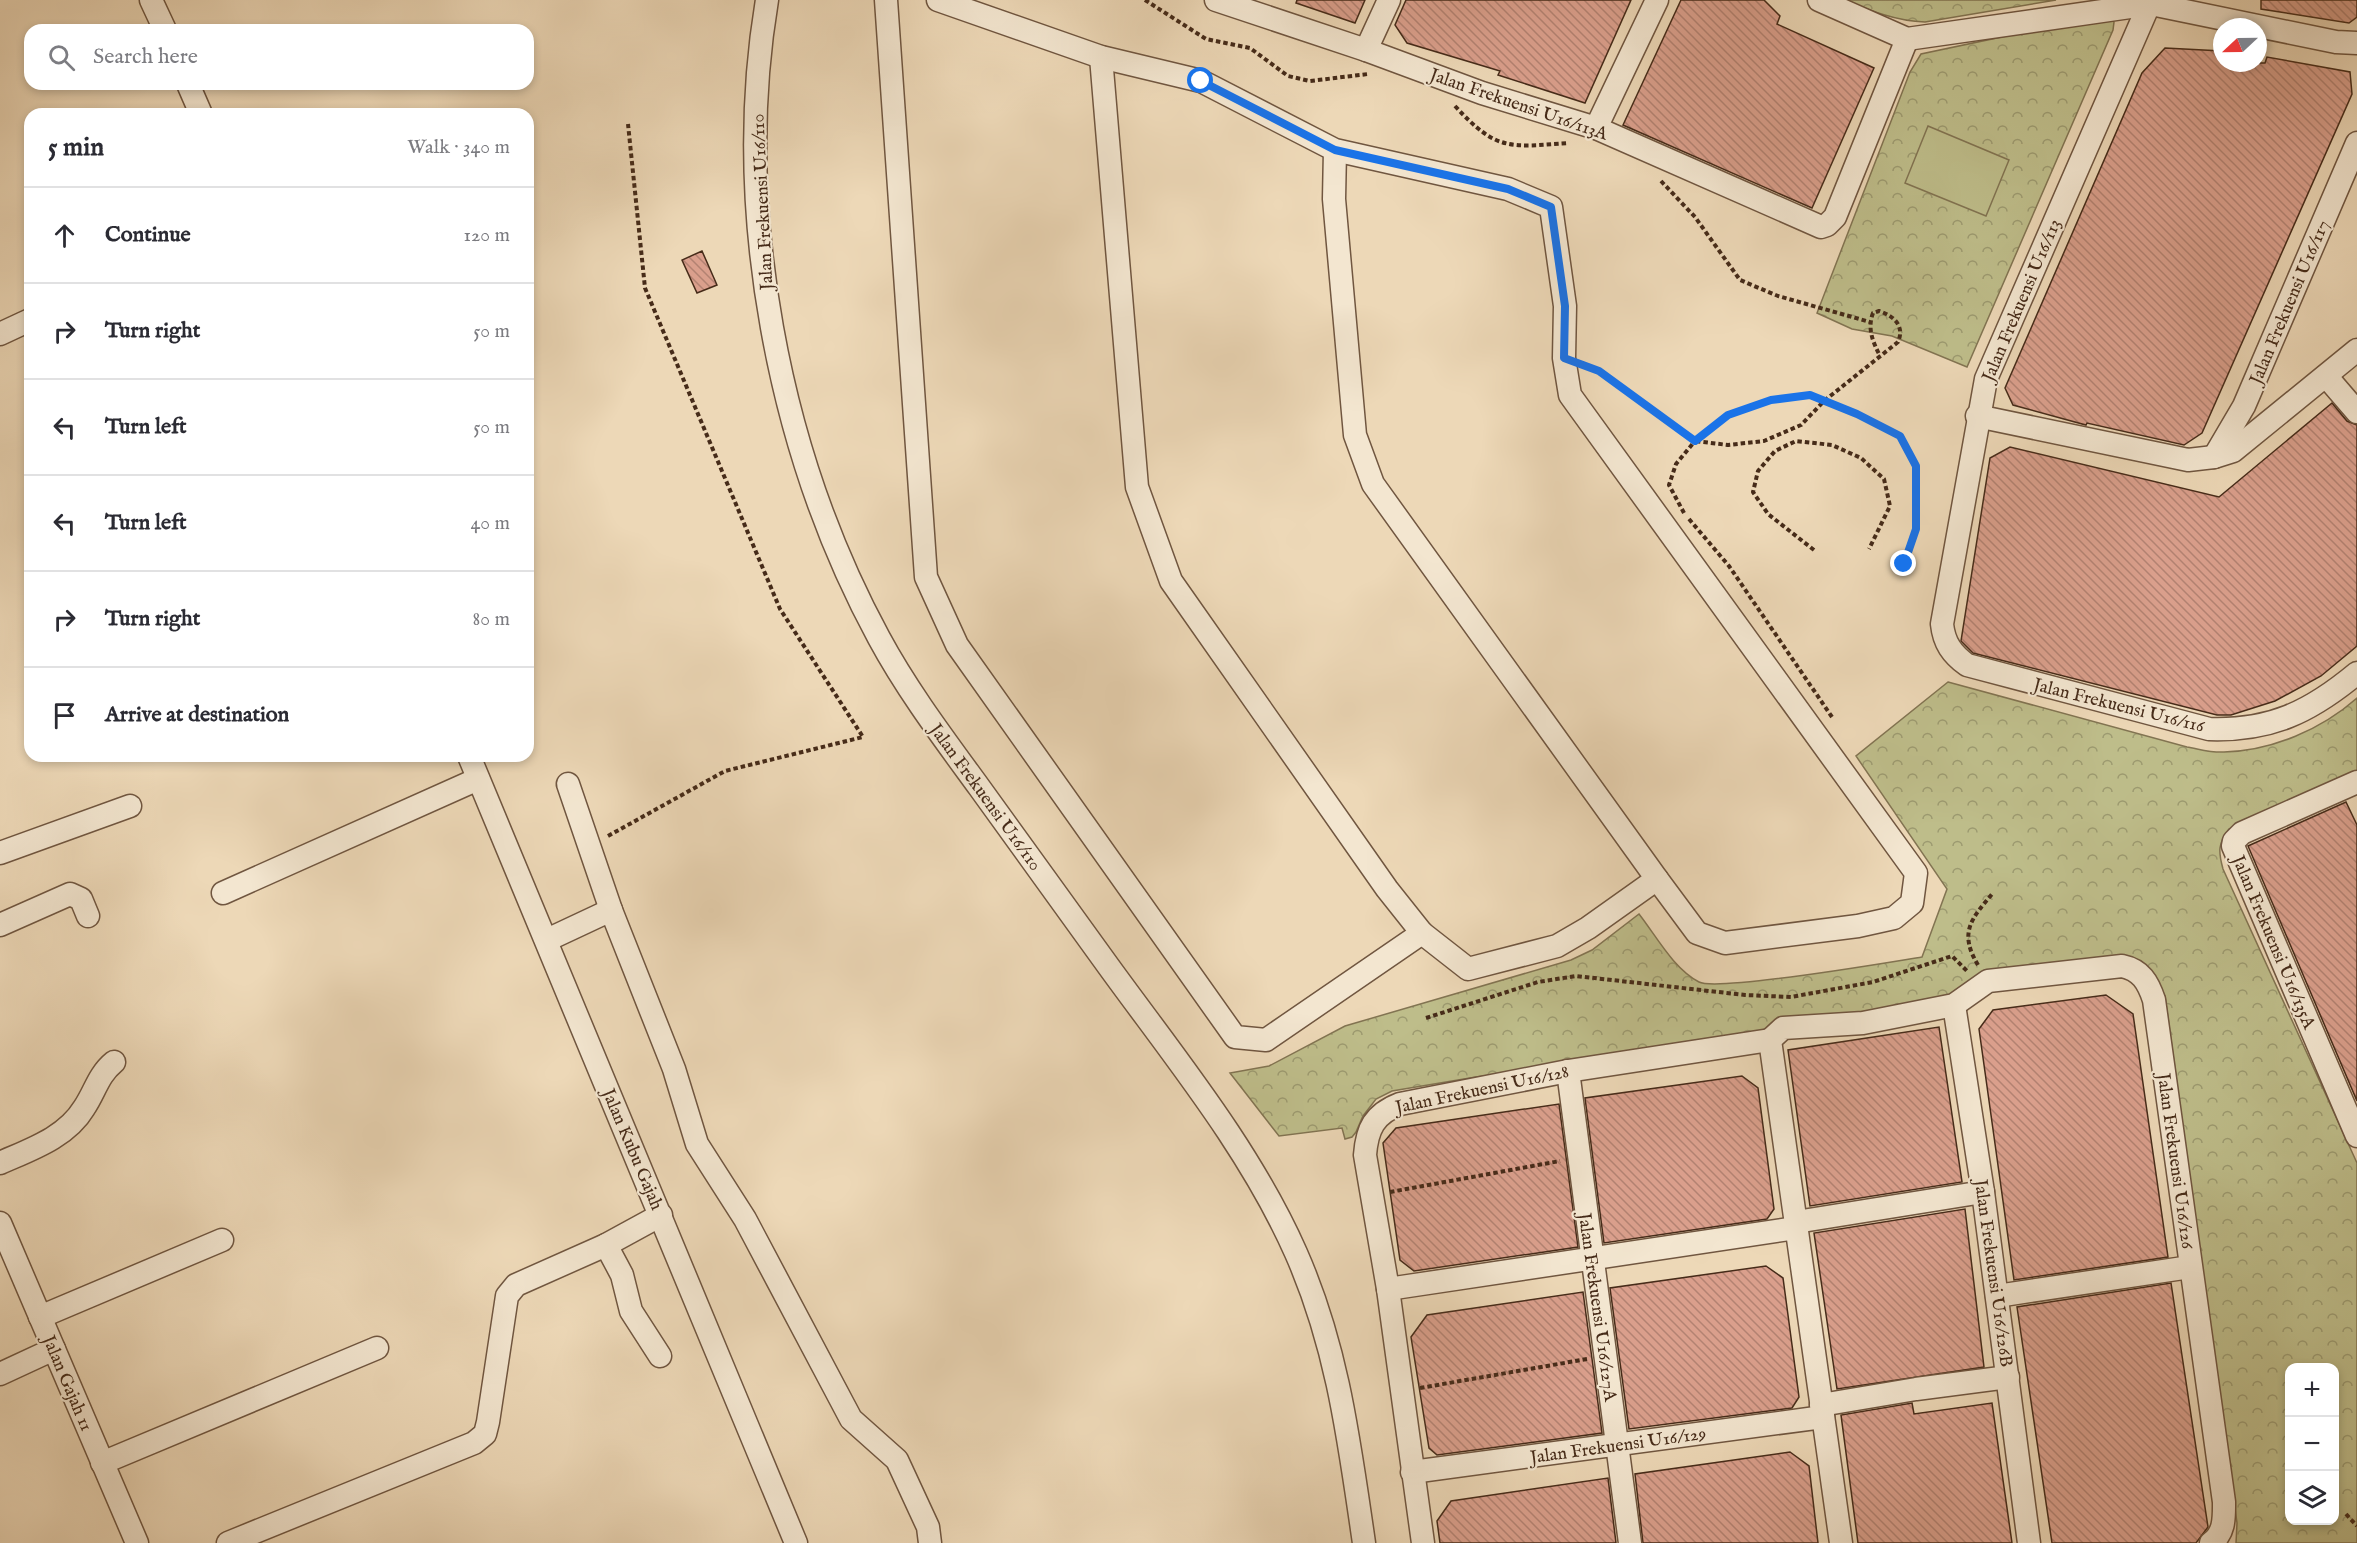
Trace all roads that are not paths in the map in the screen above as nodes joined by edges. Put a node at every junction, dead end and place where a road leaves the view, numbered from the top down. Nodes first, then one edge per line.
1 (151, 0) edge
2 (767, 0) edge
3 (886, 0) edge
4 (938, 0) edge
5 (1216, 0) edge
6 (1389, 0) edge
7 (1657, 0) edge
8 (1819, 0) edge
9 (2151, 2) edge
10 (162, 24) edge
11 (1907, 39) junction
12 (2357, 43) edge
13 (1366, 50) junction
14 (1101, 57) junction
15 (191, 90) edge
16 (198, 108) edge
17 (1596, 128) junction
18 (2357, 144) edge
19 (1335, 150) junction
20 (24, 323) edge
21 (0, 334) edge
22 (2357, 350) edge
23 (2326, 376) junction
24 (2357, 412) edge
25 (1977, 416) junction
26 (2214, 458) junction
27 (1948, 646) joint
28 (2357, 672) edge
29 (471, 762) edge
30 (478, 779) junction
31 (2357, 782) edge
32 (568, 784) dead end
33 (130, 806) dead end
34 (0, 854) edge
35 (1657, 879) junction
36 (223, 893) dead end
37 (611, 910) junction
38 (88, 916) dead end
39 (0, 925) edge
40 (1422, 933) junction
41 (547, 940) junction
42 (1954, 1005) junction
43 (1770, 1040) junction
44 (114, 1062) dead end
45 (1568, 1071) junction
46 (2357, 1136) edge
47 (0, 1163) edge
48 (1983, 1192) junction
49 (661, 1215) junction
50 (1796, 1225) junction
51 (3, 1236) edge
52 (222, 1240) dead end
53 (606, 1245) junction
54 (1594, 1257) junction
55 (2190, 1267) junction
56 (1388, 1289) junction
57 (1996, 1296) junction
58 (40, 1317) junction
59 (377, 1348) dead end
60 (54, 1349) junction
61 (660, 1356) dead end
62 (0, 1374) edge
63 (2008, 1377) junction
64 (1822, 1411) junction
65 (1617, 1445) junction
66 (102, 1462) junction
67 (1412, 1472) junction
68 (137, 1543) edge
69 (228, 1543) edge
70 (795, 1543) edge
71 (930, 1543) edge
72 (1364, 1543) edge
73 (1423, 1543) edge
74 (1630, 1543) edge
75 (1841, 1543) edge
76 (2029, 1543) edge
77 (2211, 1543) edge

1 - 10 street
2 - 72 street, Jalan Frekuensi U16/110
3 - 40 street
4 - 14 street
5 - 13 street, Jalan Frekuensi U16/113A
6 - 13 street
7 - 17 street
8 - 11 street
9 - 11 street
9 - 12 street
9 - 25 street, Jalan Frekuensi U16/113
11 - 17 street, Jalan Frekuensi U16/113A
13 - 17 street, Jalan Frekuensi U16/113A
14 - 19 street
14 - 40 street
15 - 16 street
18 - 26 street, Jalan Frekuensi U16/117
19 - 35 street
19 - 35 street
20 - 21 street
22 - 23 street
23 - 24 street
23 - 26 street
25 - 26 street
25 - 27 street, Jalan Frekuensi U16/113
27 - 28 street, Jalan Frekuensi U16/116
29 - 30 street, Jalan Kubu Gajah
30 - 36 street
30 - 41 street, Jalan Kubu Gajah
31 - 46 street, Jalan Frekuensi U16/135A
32 - 37 street
33 - 34 street
35 - 40 street
37 - 41 street
37 - 71 street
38 - 39 street
41 - 49 street, Jalan Kubu Gajah
42 - 43 street, Jalan Frekuensi U16/128
42 - 48 street, Jalan Frekuensi U16/126B
42 - 55 street, Jalan Frekuensi U16/126
43 - 45 street, Jalan Frekuensi U16/128
43 - 50 street
44 - 47 street
45 - 54 street, Jalan Frekuensi U16/127A
45 - 56 street, Jalan Frekuensi U16/128
48 - 50 street
48 - 57 street, Jalan Frekuensi U16/126B
49 - 53 street
49 - 70 street, Jalan Kubu Gajah
50 - 54 street
50 - 64 street
51 - 58 street, Jalan Gajah 11
52 - 58 street
53 - 61 street
53 - 69 street
54 - 56 street
54 - 65 street, Jalan Frekuensi U16/127A
55 - 57 street
55 - 77 street, Jalan Frekuensi U16/126
56 - 67 street, Jalan Frekuensi U16/128
57 - 63 street, Jalan Frekuensi U16/126B
58 - 60 street, Jalan Gajah 11
59 - 66 street
60 - 62 street
60 - 66 street, Jalan Gajah 11
63 - 64 street, Jalan Frekuensi U16/129
63 - 76 street, Jalan Frekuensi U16/126B
64 - 65 street, Jalan Frekuensi U16/129
64 - 75 street
65 - 67 street, Jalan Frekuensi U16/129
65 - 74 street, Jalan Frekuensi U16/127A
66 - 68 street, Jalan Gajah 11
67 - 73 street, Jalan Frekuensi U16/128

